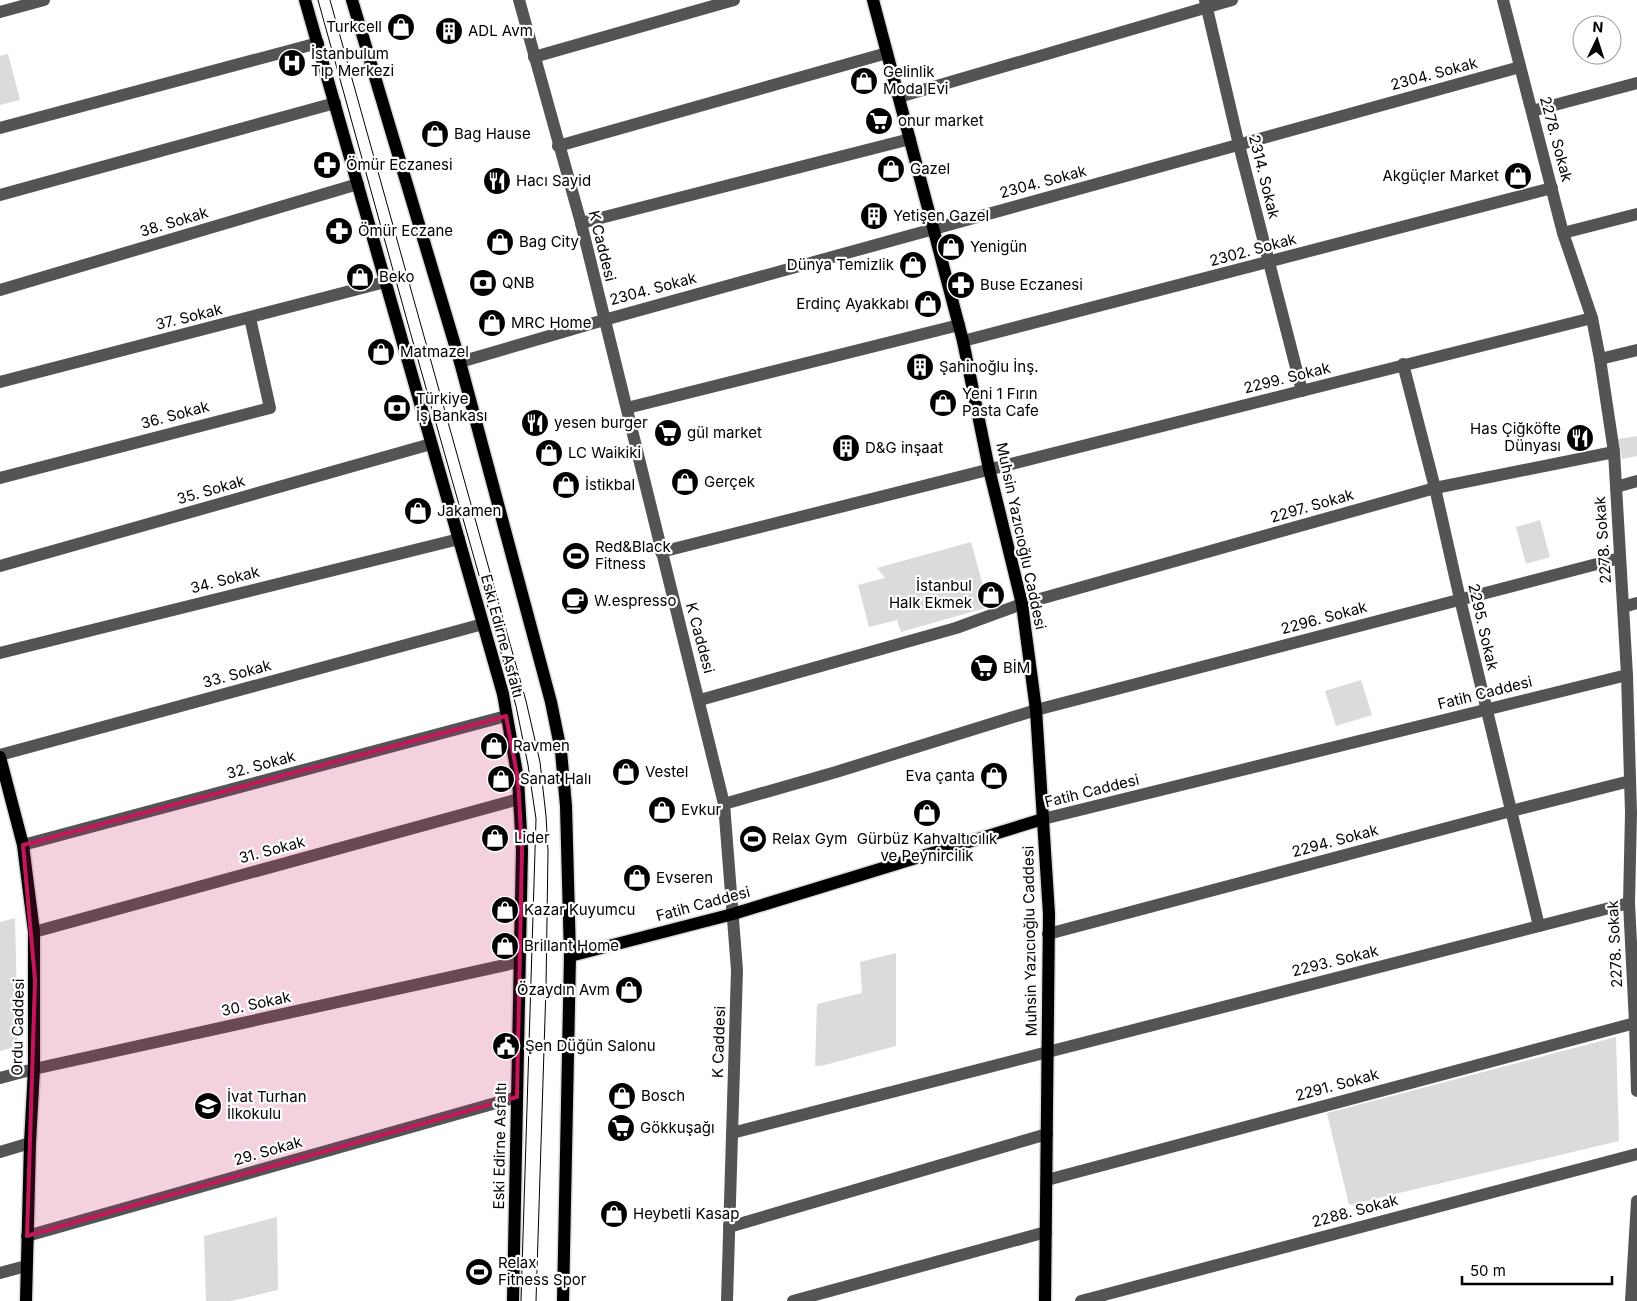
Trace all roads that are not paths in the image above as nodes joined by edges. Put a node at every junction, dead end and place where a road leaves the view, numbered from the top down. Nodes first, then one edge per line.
1 (44, 0) edge
2 (305, 0) edge
3 (352, 0) edge
4 (519, 0) edge
5 (734, 0) edge
6 (873, 0) edge
7 (1232, 0) edge
8 (1503, 0) edge
9 (1206, 4) edge
10 (0, 12) edge
11 (318, 43) junction
12 (887, 53) junction
13 (534, 57) junction
14 (1520, 67) junction
15 (1637, 83) edge
16 (899, 97) junction
17 (335, 103) junction
18 (1532, 111) junction
19 (0, 128) edge
20 (910, 140) junction
21 (1239, 145) junction
22 (558, 146) junction
23 (358, 184) junction
24 (1552, 188) junction
25 (0, 195) edge
26 (1637, 214) edge
27 (581, 224) junction
28 (933, 229) junction
29 (1563, 233) junction
30 (1269, 262) junction
31 (385, 282) junction
32 (0, 290) edge
33 (250, 318) junction
34 (1592, 318) junction
35 (604, 320) junction
36 (959, 325) junction
37 (963, 341) junction
38 (1637, 350) edge
39 (1600, 359) junction
40 (460, 362) junction
41 (1403, 364) junction
42 (0, 382) edge
43 (1302, 391) junction
44 (627, 408) junction
45 (431, 444) junction
46 (1614, 452) junction
47 (989, 469) junction
48 (0, 478) edge
49 (1637, 481) edge
50 (1616, 487) junction
51 (1435, 488) junction
52 (459, 539) junction
53 (661, 552) junction
54 (1620, 558) junction
55 (0, 566) edge
56 (1460, 599) junction
57 (1637, 603) edge
58 (1022, 604) junction
59 (1623, 606) junction
60 (483, 624) junction
61 (0, 653) edge
62 (1627, 675) junction
63 (700, 700) junction
64 (1036, 710) junction
65 (1487, 710) junction
66 (506, 716) junction
67 (1633, 732) edge
68 (0, 756) edge
69 (1630, 781) junction
70 (519, 799) junction
71 (724, 804) junction
72 (1511, 811) junction
73 (1634, 812) edge
74 (1043, 820) junction
75 (23, 845) junction
76 (1629, 903) junction
77 (733, 914) junction
78 (1539, 926) junction
79 (1634, 928) edge
80 (34, 932) junction
81 (1048, 934) junction
82 (570, 956) junction
83 (519, 962) junction
84 (1636, 1023) junction
85 (1637, 1047) edge
86 (1048, 1051) junction
87 (34, 1070) junction
88 (0, 1078) edge
89 (1637, 1091) edge
90 (517, 1097) junction
91 (732, 1133) junction
92 (1047, 1134) junction
93 (30, 1143) junction
94 (0, 1152) edge
95 (1637, 1154) edge
96 (1047, 1180) junction
97 (1637, 1201) edge
98 (729, 1227) junction
99 (1046, 1232) junction
100 (27, 1236) junction
101 (26, 1266) junction
102 (0, 1273) edge
103 (26, 1301) edge
104 (513, 1301) edge
105 (563, 1301) edge
106 (727, 1301) edge
107 (793, 1301) edge
108 (1045, 1301) edge
109 (1081, 1301) edge
110 (1631, 1301) edge

1 - 10 street
2 - 11 main road, Eski Edirne Asfaltı
3 - 40 main road, Eski Edirne Asfaltı
4 - 13 street, K Caddesi
5 - 13 street
6 - 12 main road, Muhsin Yazıcıoğlu Caddesi
7 - 9 street
8 - 14 street, 2278. Sokak
9 - 16 street
9 - 21 street, 2314. Sokak
11 - 17 main road, Eski Edirne Asfaltı
11 - 19 street
12 - 16 main road, Muhsin Yazıcıoğlu Caddesi
12 - 22 street
13 - 22 street, K Caddesi
14 - 18 street, 2278. Sokak
14 - 21 street, 2304. Sokak
15 - 18 street
16 - 20 main road, Muhsin Yazıcıoğlu Caddesi
17 - 23 main road, Eski Edirne Asfaltı
17 - 25 street
18 - 24 street, 2278. Sokak
20 - 27 street
20 - 28 main road, Muhsin Yazıcıoğlu Caddesi
21 - 28 street, 2304. Sokak
21 - 30 street, 2314. Sokak
22 - 27 street, K Caddesi
23 - 31 main road, Eski Edirne Asfaltı
23 - 32 street, 38. Sokak
24 - 29 street, 2278. Sokak
24 - 30 street, 2302. Sokak
26 - 29 street
27 - 35 street, K Caddesi
28 - 35 street, 2304. Sokak
28 - 36 main road, Muhsin Yazıcıoğlu Caddesi
29 - 34 street, 2278. Sokak
30 - 37 street, 2302. Sokak
30 - 43 street, 2314. Sokak
31 - 33 street, 37. Sokak
31 - 45 main road, Eski Edirne Asfaltı
33 - 42 street, 37. Sokak
33 - 48 street, 36. Sokak
34 - 39 street, 2278. Sokak
34 - 41 street, 2299. Sokak
35 - 40 street, 2304. Sokak
35 - 44 street, K Caddesi
36 - 37 main road, Muhsin Yazıcıoğlu Caddesi
36 - 44 street
37 - 47 main road, Muhsin Yazıcıoğlu Caddesi
38 - 39 street
39 - 46 street, 2278. Sokak
40 - 82 main road, Eski Edirne Asfaltı
41 - 43 street, 2299. Sokak
41 - 51 street, 2295. Sokak
43 - 47 street, 2299. Sokak
44 - 53 street, K Caddesi
45 - 52 main road, Eski Edirne Asfaltı
45 - 55 street, 35. Sokak
46 - 50 street, 2278. Sokak
46 - 51 street, 2297. Sokak
47 - 53 street, 2299. Sokak
47 - 58 main road, Muhsin Yazıcıoğlu Caddesi
49 - 50 street
50 - 54 street, 2278. Sokak
51 - 56 street, 2295. Sokak
51 - 58 street, 2297. Sokak
52 - 60 main road, Eski Edirne Asfaltı
52 - 61 street, 34. Sokak
53 - 63 street, K Caddesi
54 - 56 street, 2296. Sokak
54 - 59 street, 2278. Sokak
56 - 64 street, 2296. Sokak
56 - 65 street, 2295. Sokak
57 - 59 street
58 - 63 street, 2297. Sokak
58 - 64 main road, Muhsin Yazıcıoğlu Caddesi
59 - 62 street, 2278. Sokak
60 - 66 main road, Eski Edirne Asfaltı
60 - 68 street, 33. Sokak
62 - 65 street, Fatih Caddesi
62 - 67 street, 2278. Sokak
63 - 71 street, K Caddesi
64 - 71 street, 2296. Sokak
64 - 74 main road, Muhsin Yazıcıoğlu Caddesi
65 - 72 street, 2295. Sokak
65 - 74 street, Fatih Caddesi
66 - 70 main road, Eski Edirne Asfaltı
66 - 75 street, 32. Sokak
67 - 69 street, 2278. Sokak
68 - 75 main road, Ordu Caddesi
69 - 72 street, 2294. Sokak
69 - 73 street, 2278. Sokak
70 - 80 street, 31. Sokak
70 - 83 main road, Eski Edirne Asfaltı
71 - 77 street, K Caddesi
72 - 78 street, 2295. Sokak
72 - 81 street, 2294. Sokak
73 - 76 street, 2278. Sokak
74 - 77 main road, Fatih Caddesi
74 - 81 main road, Muhsin Yazıcıoğlu Caddesi
75 - 80 main road, Ordu Caddesi
76 - 78 street, 2293. Sokak
76 - 79 street, 2278. Sokak
77 - 82 main road, Fatih Caddesi
77 - 91 street, K Caddesi
78 - 86 street, 2293. Sokak
79 - 84 street, 2278. Sokak
80 - 87 main road, Ordu Caddesi
81 - 86 main road, Muhsin Yazıcıoğlu Caddesi
82 - 105 main road, Eski Edirne Asfaltı
83 - 87 street, 30. Sokak
83 - 90 main road, Eski Edirne Asfaltı
84 - 85 street, 2278. Sokak
84 - 96 street, 2291. Sokak
85 - 89 street, 2278. Sokak
86 - 91 street, 2293. Sokak
86 - 92 main road, Muhsin Yazıcıoğlu Caddesi
87 - 88 street, 30. Sokak
87 - 93 main road, Ordu Caddesi
90 - 100 street, 29. Sokak
90 - 104 main road, Eski Edirne Asfaltı
91 - 98 street, K Caddesi
92 - 96 main road, Muhsin Yazıcıoğlu Caddesi
92 - 98 street
93 - 94 street
93 - 100 main road, Ordu Caddesi
95 - 109 street, 2288. Sokak
96 - 99 main road, Muhsin Yazıcıoğlu Caddesi
97 - 110 street
98 - 106 street, K Caddesi
99 - 107 street
99 - 108 main road, Muhsin Yazıcıoğlu Caddesi
100 - 101 main road, Ordu Caddesi
101 - 102 street
101 - 103 main road, Ordu Caddesi

